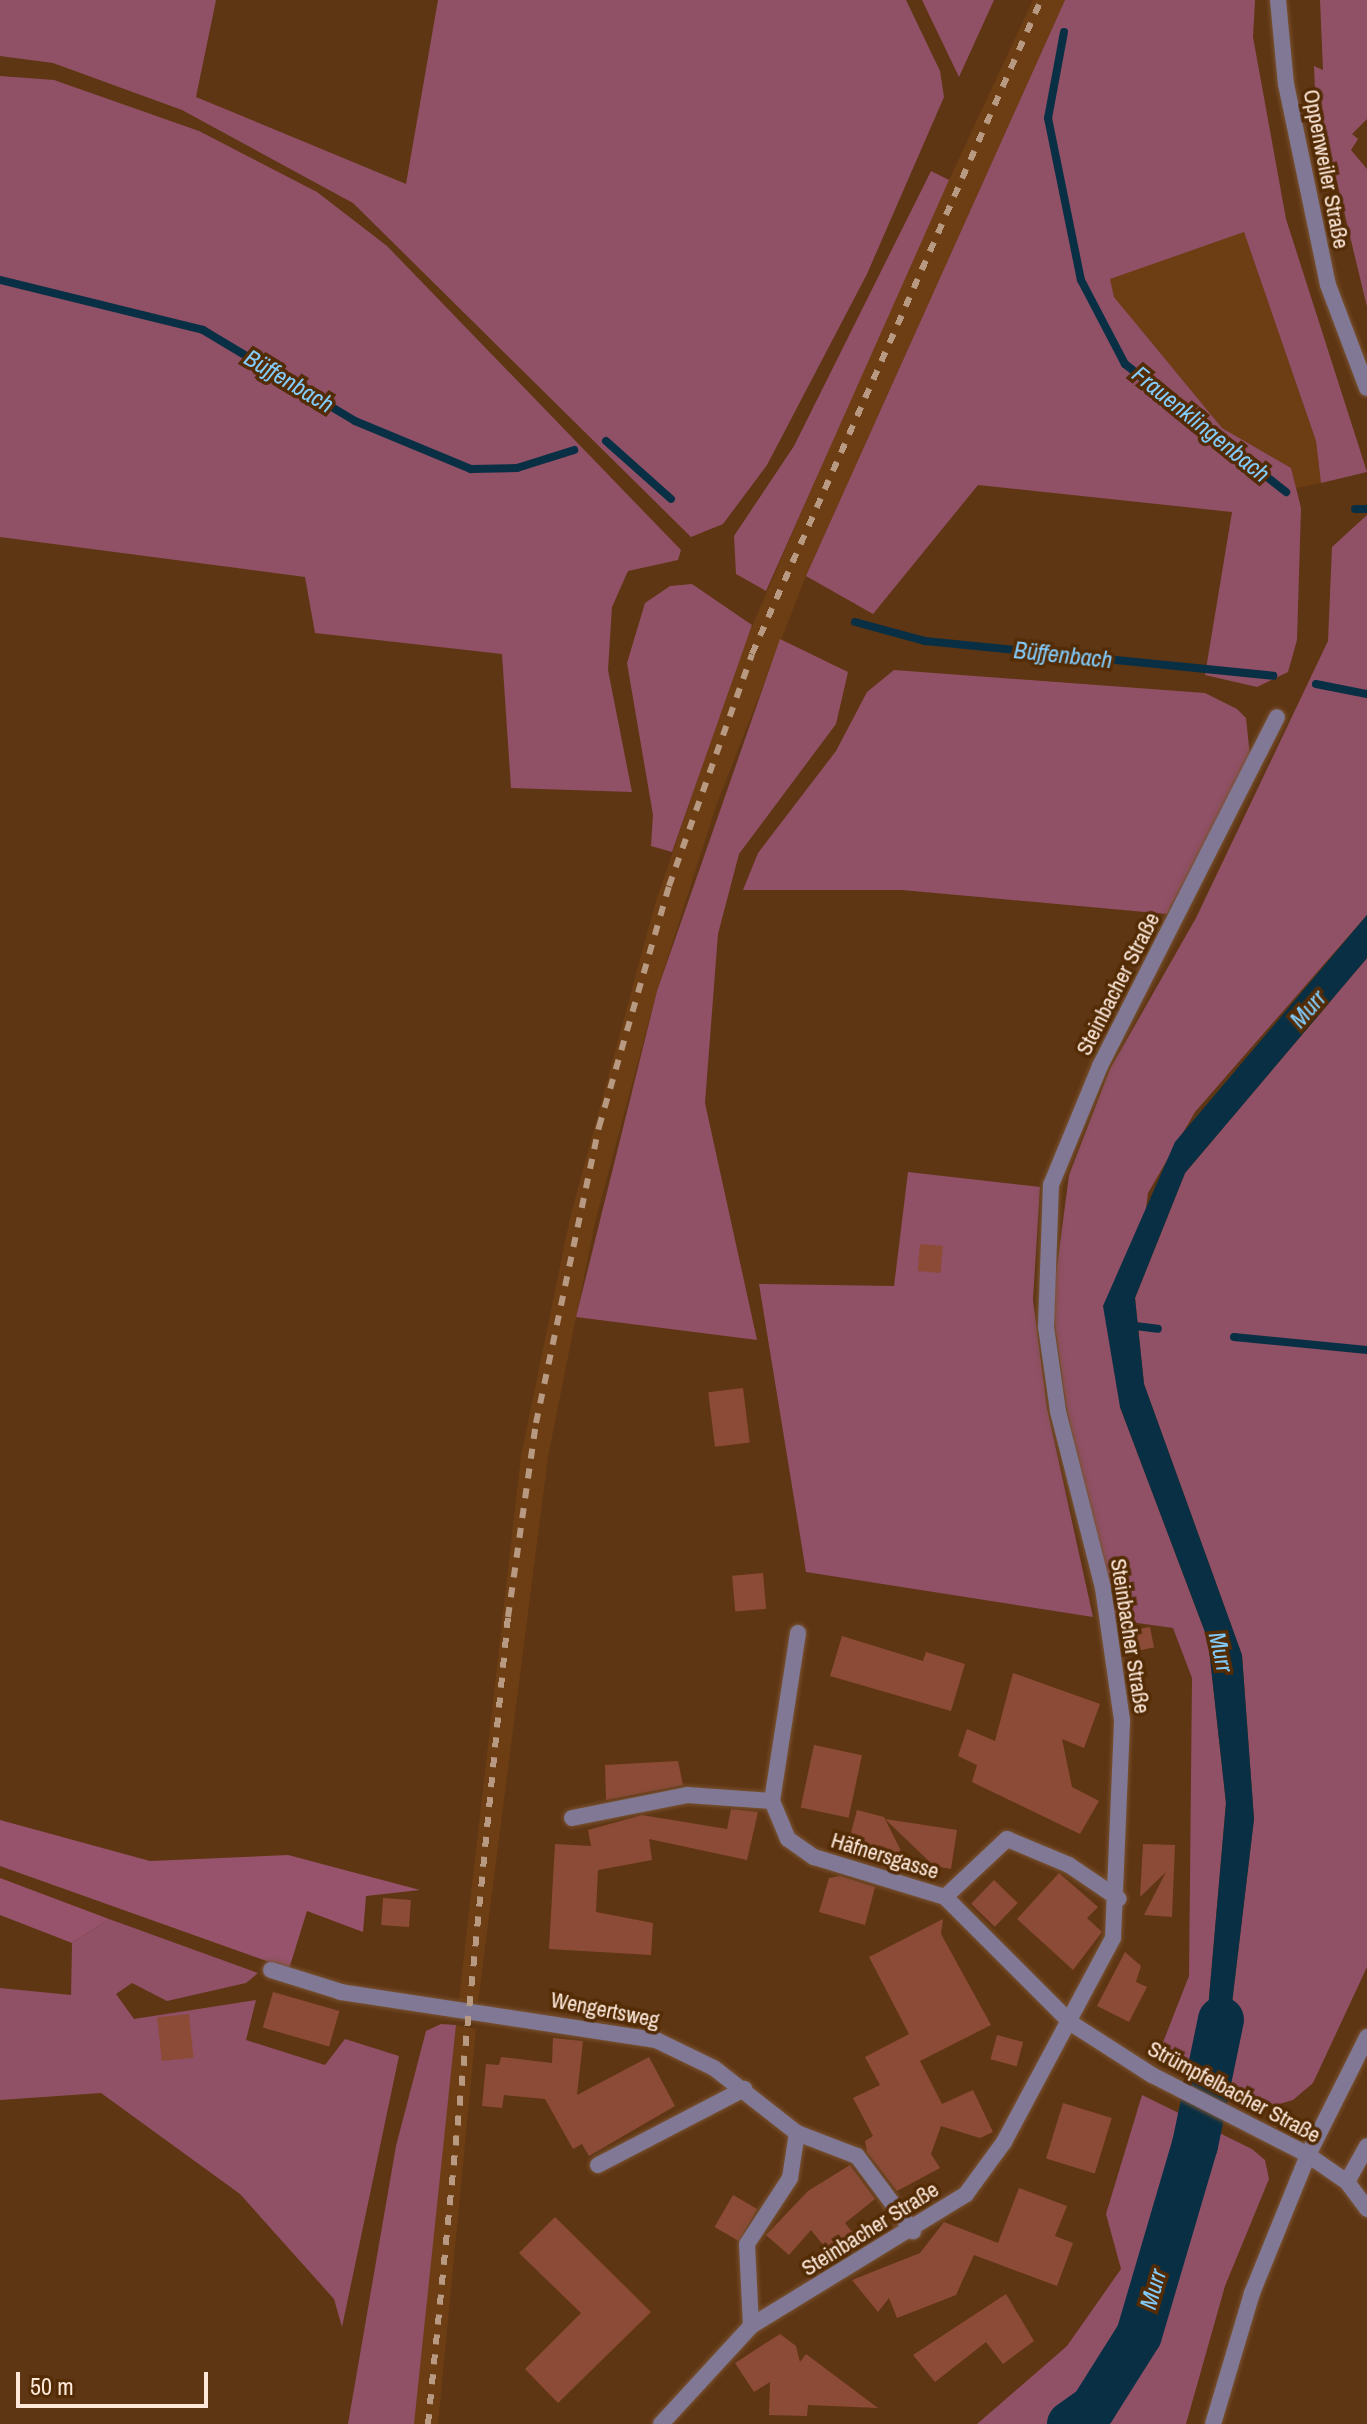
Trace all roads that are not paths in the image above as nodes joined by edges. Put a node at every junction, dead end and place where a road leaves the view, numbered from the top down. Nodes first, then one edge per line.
1 (1278, 0) edge
2 (1367, 388) edge
3 (1277, 717) dead end
4 (798, 1633) dead end
5 (772, 1801) junction
6 (572, 1818) dead end
7 (945, 1897) junction
8 (1119, 1899) junction
9 (271, 1970) dead end
10 (1071, 2023) junction
11 (1367, 2037) edge
12 (744, 2089) junction
13 (797, 2133) junction
14 (1367, 2146) edge
15 (1308, 2155) junction
16 (598, 2165) dead end
17 (1347, 2182) junction
18 (1367, 2209) edge
19 (913, 2231) junction
20 (751, 2326) junction
21 (661, 2424) edge
22 (1213, 2424) edge

1 - 2 street, Oppenweiler Straße
3 - 8 street, Steinbacher Straße
4 - 5 street
5 - 6 street
5 - 7 street, Häfnersgasse
7 - 8 street
7 - 10 street, Häfnersgasse
8 - 10 street, Steinbacher Straße
9 - 12 street, Wengertsweg
10 - 15 street, Strümpfelbacher Straße
10 - 19 street, Steinbacher Straße
11 - 15 street
12 - 13 street, Wengertsweg
12 - 16 street
13 - 19 street, Wengertsweg
13 - 20 street
14 - 17 street
15 - 17 street, Strümpfelbacher Straße
15 - 22 street
17 - 18 street, Strümpfelbacher Straße
19 - 20 street, Steinbacher Straße
20 - 21 street, Steinbacher Straße

